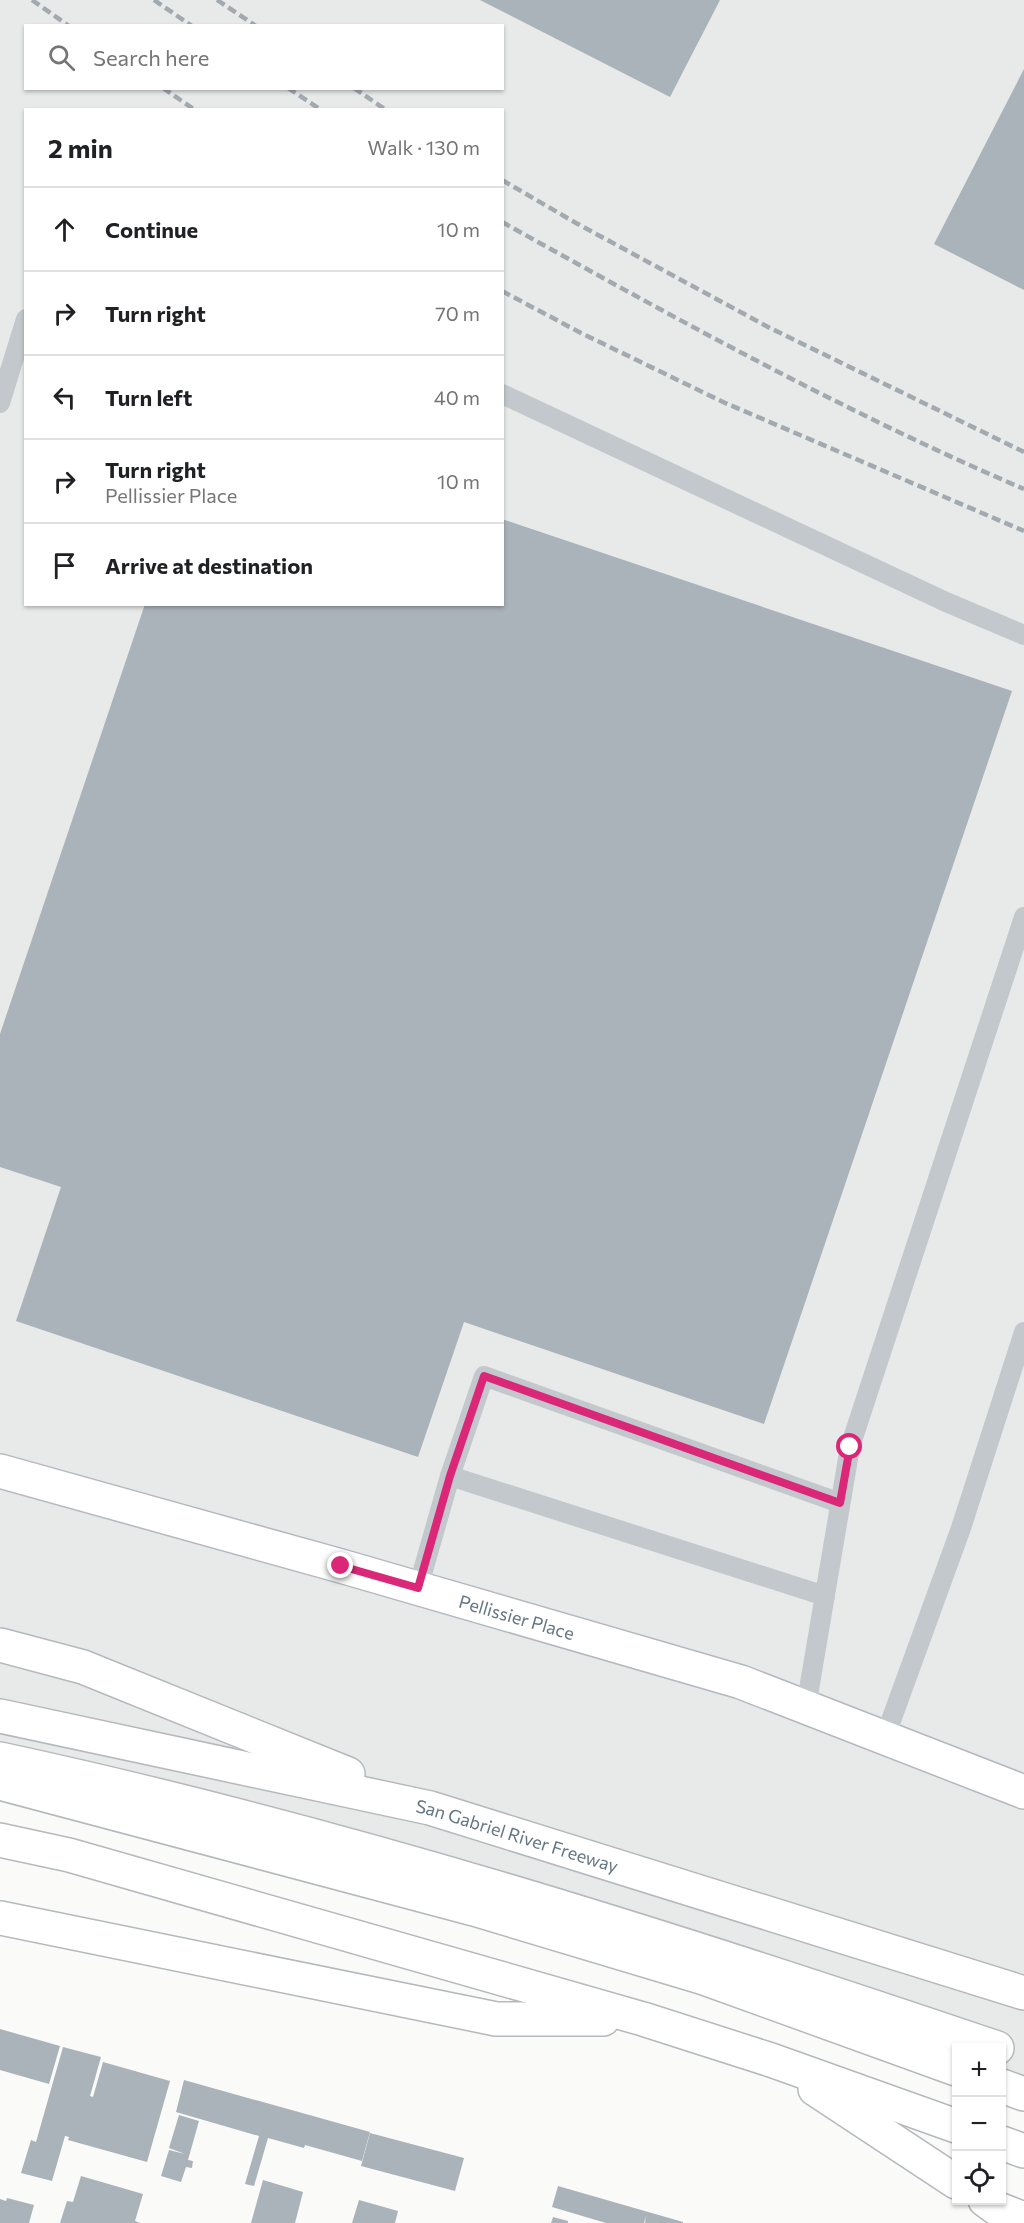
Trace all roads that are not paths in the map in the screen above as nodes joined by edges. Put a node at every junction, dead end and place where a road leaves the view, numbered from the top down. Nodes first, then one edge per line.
1 (24, 325) edge
2 (504, 395) edge
3 (0, 403) edge
4 (1024, 636) edge
5 (1024, 917) edge
6 (1024, 1332) edge
7 (0, 1471) edge
8 (450, 1476) junction
9 (840, 1503) junction
10 (418, 1588) junction
11 (825, 1596) junction
12 (0, 1645) edge
13 (806, 1707) junction
14 (0, 1716) edge
15 (885, 1737) junction
16 (0, 1759) edge
17 (0, 1783) edge
18 (1024, 1792) edge
19 (430, 1808) junction
20 (0, 1840) edge
21 (0, 1918) edge
22 (1024, 1993) edge
23 (643, 2019) junction
24 (984, 2043) edge
25 (1006, 2050) edge
26 (1024, 2056) edge
27 (771, 2060) junction
28 (952, 2067) edge
29 (1006, 2087) edge
30 (1024, 2094) edge
31 (952, 2124) edge
32 (1006, 2144) edge
33 (1024, 2151) edge
34 (952, 2179) edge
35 (992, 2205) edge
36 (1024, 2219) edge

1 - 3 lane
2 - 4 lane
5 - 9 lane
6 - 15 lane
7 - 10 main road, Pellissier Place
8 - 9 lane
8 - 10 lane
8 - 11 lane
9 - 11 lane
10 - 13 main road, Pellissier Place
11 - 13 lane
12 - 19 main road
13 - 15 main road, Pellissier Place
14 - 19 main road, San Gabriel River Freeway
15 - 18 main road, Pellissier Place
16 - 24 main road
17 - 28 main road
19 - 22 main road, San Gabriel River Freeway
20 - 23 main road
21 - 23 main road
23 - 27 main road
25 - 26 main road
27 - 31 main road
27 - 34 main road
29 - 30 main road
32 - 33 main road
35 - 36 main road

